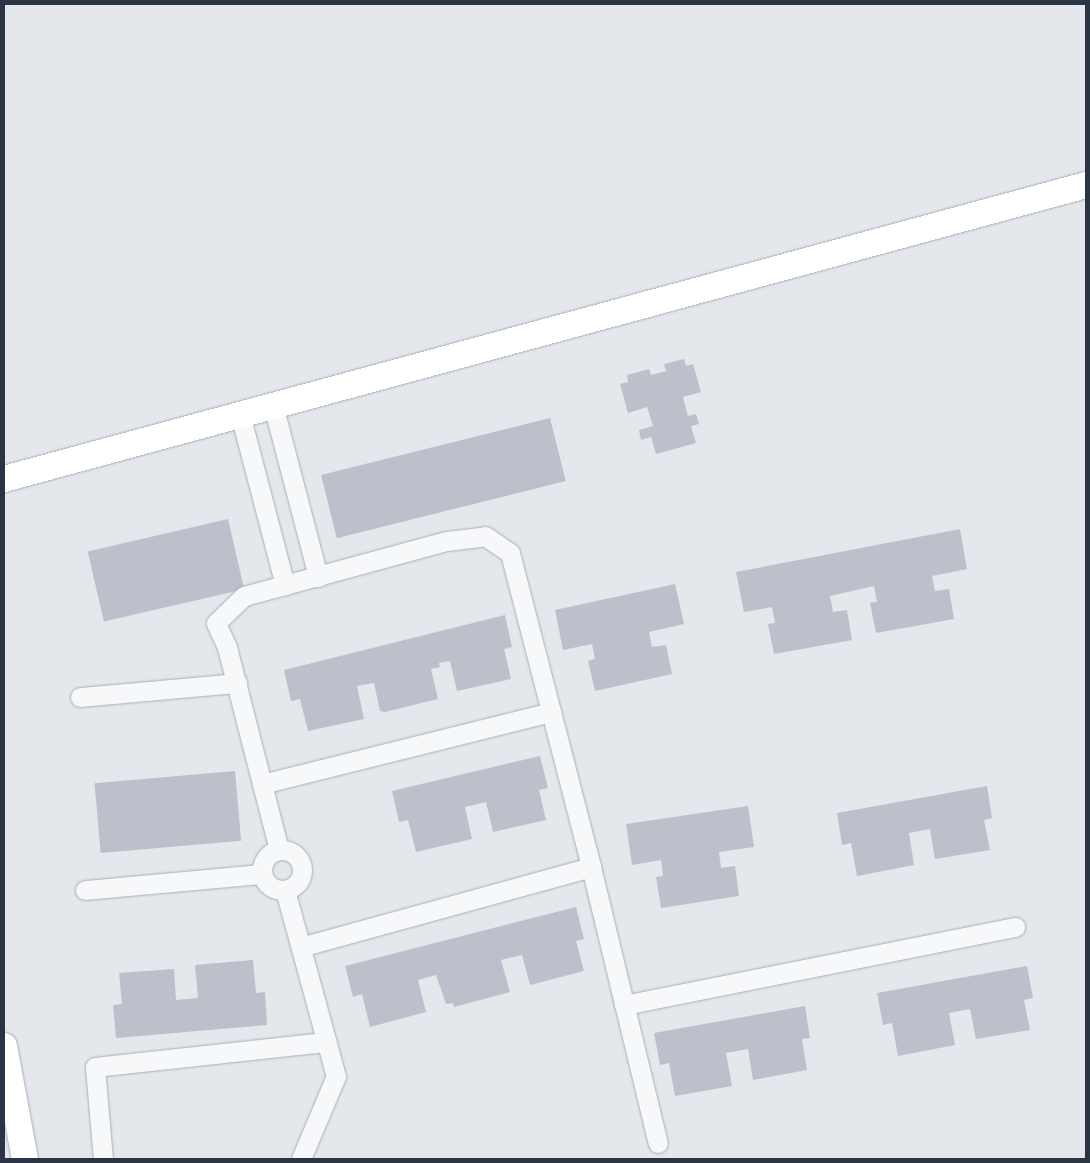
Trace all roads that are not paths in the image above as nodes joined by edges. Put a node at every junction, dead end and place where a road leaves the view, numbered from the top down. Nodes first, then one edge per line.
1 (1086, 185) edge
2 (273, 406) junction
3 (240, 414) junction
4 (4, 478) edge
5 (318, 576) junction
6 (286, 585) junction
7 (236, 683) junction
8 (80, 697) dead end
9 (551, 712) junction
10 (262, 784) junction
11 (279, 850) junction
12 (591, 867) junction
13 (262, 874) junction
14 (85, 890) dead end
15 (285, 890) junction
16 (1015, 927) dead end
17 (301, 947) junction
18 (624, 1005) junction
19 (327, 1042) junction
20 (4, 1046) edge
21 (658, 1143) dead end
22 (25, 1159) edge
23 (103, 1159) edge
24 (302, 1159) edge

1 - 2 street
2 - 3 street
2 - 5 street
3 - 4 street
3 - 6 street
5 - 6 street
5 - 9 street
6 - 7 street
7 - 8 street
7 - 10 street
9 - 10 street
9 - 12 street
10 - 11 street
11 - 13 street
11 - 15 street
12 - 17 street
12 - 18 street
13 - 14 street
13 - 15 street
15 - 17 street
16 - 18 street
17 - 19 street
18 - 21 street
19 - 23 street
19 - 24 street
20 - 22 street

